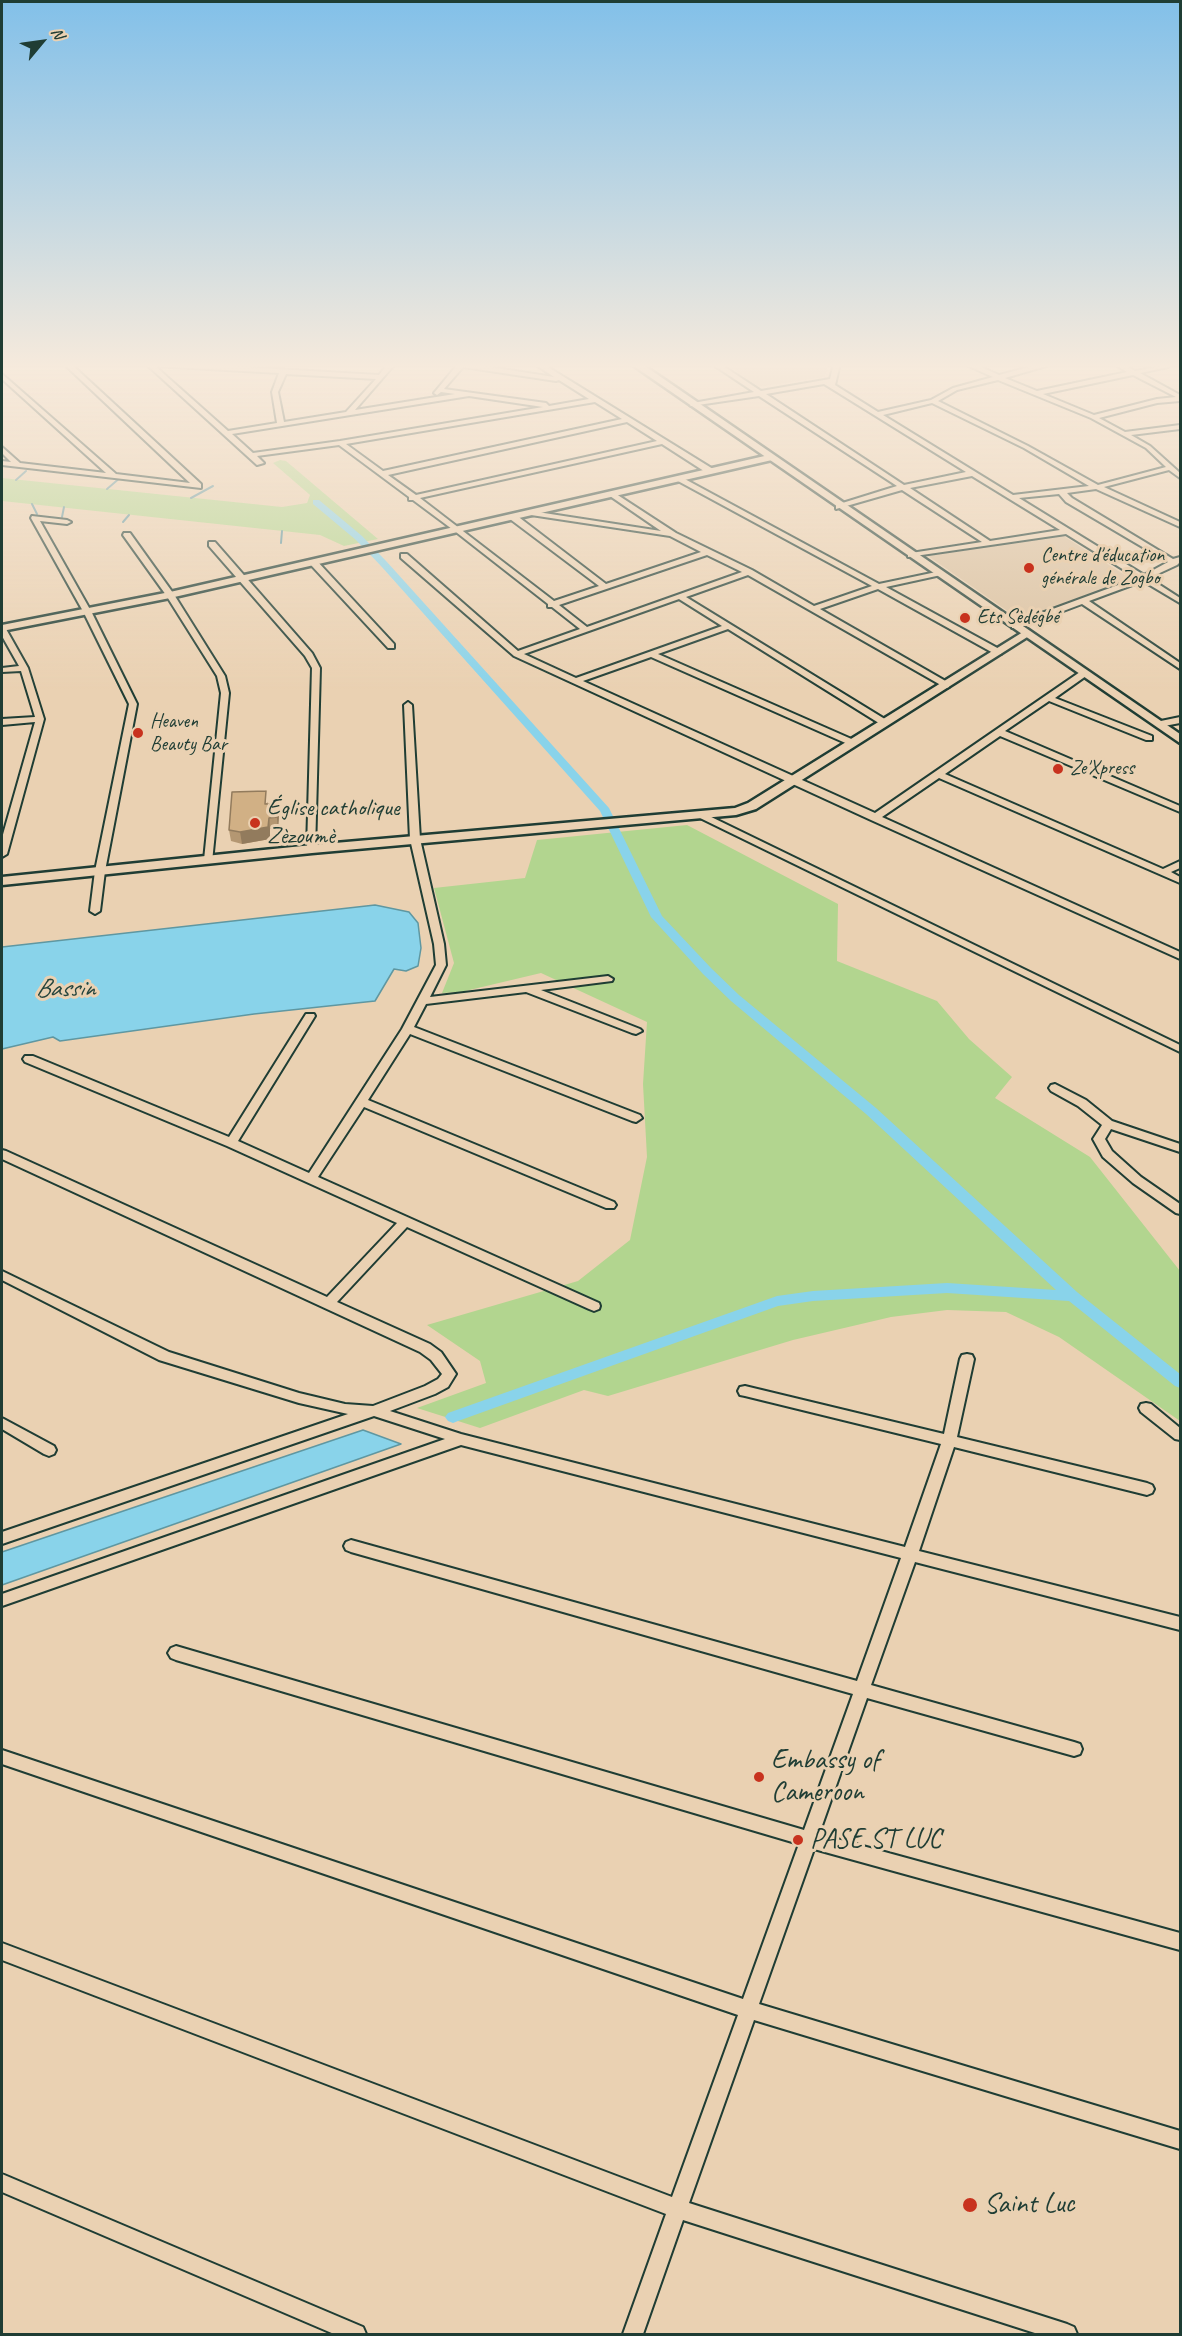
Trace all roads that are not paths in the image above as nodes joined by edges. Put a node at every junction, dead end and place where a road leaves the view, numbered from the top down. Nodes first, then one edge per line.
1 (88, 473) edge
2 (111, 473) edge
3 (184, 473) edge
4 (385, 473) edge
5 (524, 473) edge
6 (703, 473) edge
7 (790, 473) edge
8 (881, 473) edge
9 (974, 473) joint
10 (1072, 473) edge
11 (1150, 473) edge
12 (381, 474) joint
13 (114, 476) junction
14 (681, 479) junction
15 (903, 487) junction
16 (1097, 487) junction
17 (1061, 491) junction
18 (613, 494) junction
19 (1012, 497) junction
20 (412, 498) junction
21 (839, 507) junction
22 (531, 513) junction
23 (513, 517) junction
24 (67, 522) dead end
25 (1180, 525) edge
26 (459, 530) junction
27 (1068, 531) junction
28 (127, 535) dead end
29 (673, 535) junction
30 (989, 543) junction
31 (212, 544) dead end
32 (707, 552) junction
33 (911, 555) junction
34 (404, 556) dead end
35 (1177, 561) edge
36 (314, 563) junction
37 (749, 572) junction
38 (938, 573) junction
39 (1144, 578) junction
40 (244, 579) junction
41 (604, 586) junction
42 (877, 587) junction
43 (170, 596) junction
44 (681, 597) junction
45 (1083, 601) junction
46 (1180, 601) edge
47 (551, 605) junction
48 (813, 609) junction
49 (88, 613) junction
50 (729, 626) junction
51 (1015, 626) junction
52 (2, 629) edge
53 (586, 630) junction
54 (1027, 634) junction
55 (391, 646) dead end
56 (998, 652) junction
57 (517, 654) junction
58 (651, 654) junction
59 (1180, 667) edge
60 (24, 668) junction
61 (2, 670) edge
62 (1083, 674) junction
63 (575, 681) junction
64 (946, 685) junction
65 (1048, 698) junction
66 (408, 705) dead end
67 (40, 719) junction
68 (1180, 720) edge
69 (2, 722) edge
70 (885, 723) junction
71 (1159, 724) junction
72 (999, 732) junction
73 (1149, 738) dead end
74 (1180, 739) edge
75 (853, 743) junction
76 (938, 774) junction
77 (792, 781) junction
78 (1180, 809) edge
79 (701, 815) junction
80 (874, 818) junction
81 (415, 839) junction
82 (312, 849) junction
83 (2, 854) edge
84 (209, 860) junction
85 (1180, 864) edge
86 (100, 871) junction
87 (1164, 872) junction
88 (1180, 880) edge
89 (2, 881) edge
90 (95, 911) dead end
91 (1180, 956) edge
92 (608, 979) dead end
93 (527, 988) junction
94 (421, 1001) junction
95 (310, 1016) dead end
96 (408, 1029) junction
97 (636, 1030) dead end
98 (1180, 1049) edge
99 (29, 1059) dead end
100 (1055, 1088) dead end
101 (360, 1101) junction
102 (636, 1118) dead end
103 (1108, 1124) junction
104 (231, 1143) junction
105 (1180, 1148) edge
106 (2, 1154) edge
107 (311, 1179) junction
108 (610, 1204) dead end
109 (1180, 1210) edge
110 (405, 1222) junction
111 (2, 1275) edge
112 (329, 1303) junction
113 (594, 1306) dead end
114 (967, 1359) dead end
115 (745, 1391) dead end
116 (1146, 1408) dead end
117 (374, 1411) junction
118 (2, 1423) edge
119 (1180, 1435) edge
120 (461, 1439) junction
121 (949, 1441) junction
122 (49, 1450) dead end
123 (1147, 1489) dead end
124 (2, 1538) edge
125 (351, 1546) dead end
126 (910, 1555) junction
127 (2, 1600) edge
128 (1180, 1624) edge
129 (176, 1653) dead end
130 (863, 1690) junction
131 (1074, 1749) dead end
132 (2, 1757) edge
133 (811, 1840) junction
134 (1180, 1942) edge
135 (2, 1952) edge
136 (747, 2008) junction
137 (1180, 2140) edge
138 (2, 2183) edge
139 (676, 2208) junction
140 (356, 2334) edge
141 (633, 2334) edge
142 (1067, 2334) edge

1 - 13 street
2 - 13 street
3 - 13 street
4 - 12 street
5 - 20 street
6 - 14 street
7 - 21 main road
8 - 15 street
9 - 15 street
9 - 19 street
10 - 16 street
11 - 16 street
12 - 20 street
14 - 18 street
14 - 42 street
15 - 21 street
15 - 30 street
16 - 17 street
16 - 25 street
17 - 19 street
17 - 35 street
18 - 22 street
18 - 29 street
19 - 27 street
20 - 26 street
21 - 33 main road
22 - 23 street
22 - 29 street
23 - 26 street
23 - 41 street
24 - 49 street
26 - 36 street
26 - 47 street
27 - 30 street
27 - 39 street
28 - 43 street
29 - 32 street
30 - 33 street
31 - 40 street
32 - 37 street
32 - 41 street
33 - 38 main road
34 - 57 street
35 - 39 street
36 - 40 street
36 - 55 street
37 - 44 street
37 - 48 street
38 - 42 street
38 - 51 main road
39 - 45 street
39 - 46 street
40 - 43 street
40 - 82 street
41 - 47 street
42 - 48 street
42 - 56 street
43 - 49 street
43 - 84 street
44 - 50 street
44 - 53 street
45 - 51 street
45 - 59 street
47 - 53 street
48 - 64 street
49 - 52 street
49 - 86 street
50 - 58 street
50 - 70 street
51 - 54 main road
52 - 60 street
53 - 57 street
54 - 56 street
54 - 62 main road
56 - 64 street
57 - 63 street
58 - 63 street
58 - 75 street
60 - 61 street
60 - 67 street
62 - 65 street
62 - 71 main road
63 - 77 street
64 - 70 street
65 - 72 street
65 - 73 street
66 - 81 street
67 - 69 street
67 - 83 street
68 - 71 street
70 - 75 street
71 - 74 main road
72 - 76 street
72 - 78 street
75 - 77 street
76 - 80 street
76 - 87 street
77 - 79 street
77 - 80 street
79 - 81 street
79 - 98 street
80 - 91 street
81 - 82 street
81 - 94 street
82 - 84 street
84 - 86 street
85 - 87 street
86 - 89 street
86 - 90 street
87 - 88 street
92 - 93 street
93 - 94 street
93 - 97 street
94 - 96 street
95 - 104 street
96 - 101 street
96 - 102 street
99 - 104 street
100 - 103 street
101 - 107 street
101 - 108 street
103 - 105 street
103 - 109 street
104 - 107 street
106 - 112 street
107 - 110 street
110 - 112 street
110 - 113 street
111 - 117 street
112 - 117 street
114 - 121 street
115 - 121 street
116 - 119 street
117 - 120 street
117 - 124 street
118 - 122 street
120 - 126 street
120 - 127 street
121 - 123 street
121 - 126 street
125 - 130 street
126 - 128 street
126 - 130 street
129 - 133 street
130 - 131 street
130 - 133 street
132 - 136 street
133 - 134 street
133 - 136 street
135 - 139 street
136 - 137 street
136 - 139 street
138 - 140 street
139 - 141 street
139 - 142 street

